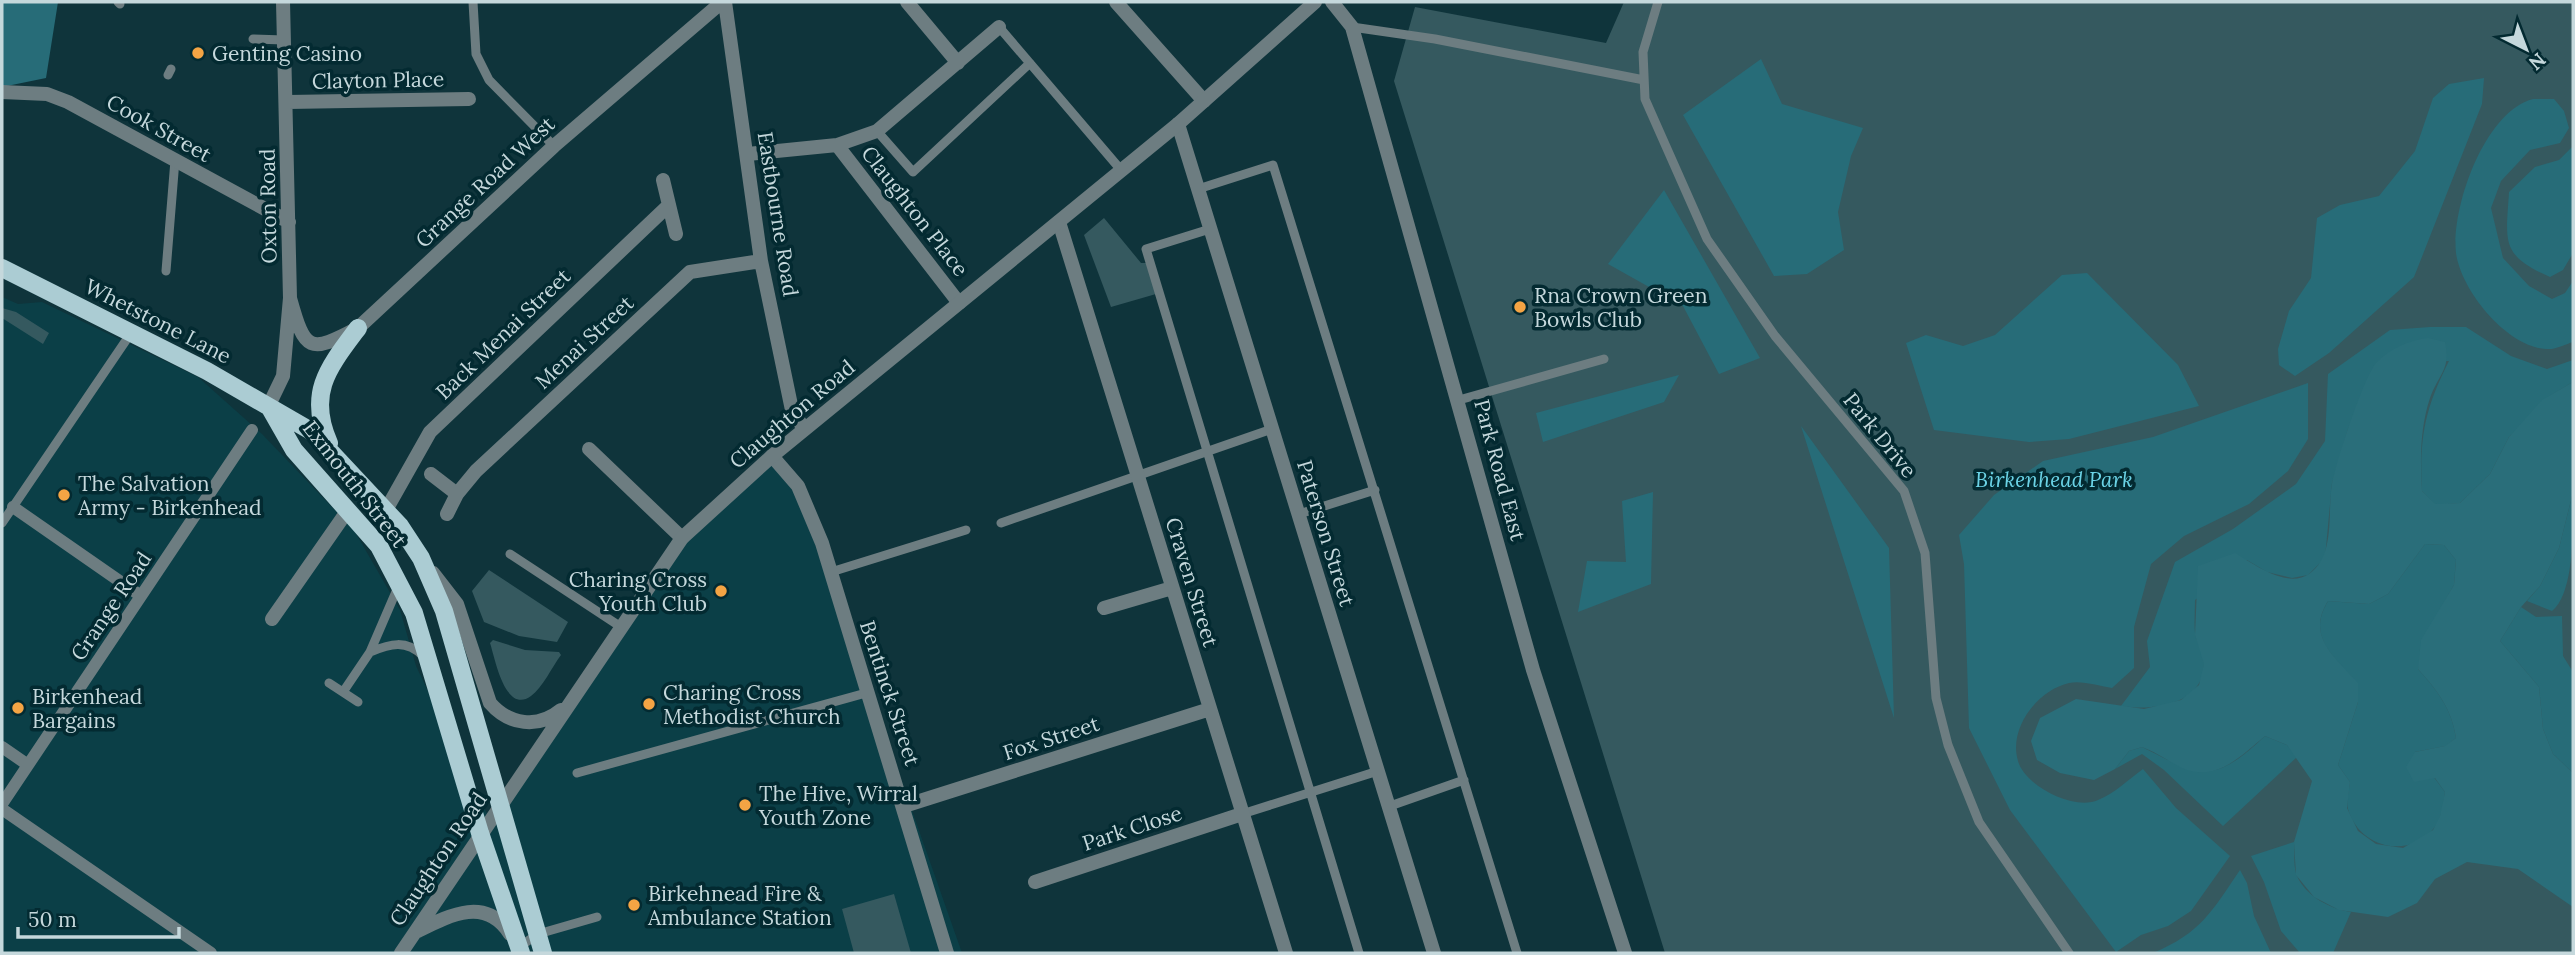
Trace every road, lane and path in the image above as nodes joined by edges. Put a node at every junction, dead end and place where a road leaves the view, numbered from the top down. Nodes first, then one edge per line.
1 (283, 2) edge
2 (473, 2) edge
3 (723, 2) edge
4 (907, 2) edge
5 (1116, 2) edge
6 (1315, 2) edge
7 (1332, 2) edge
8 (1658, 2) edge
9 (999, 27) joint
10 (1352, 27) junction
11 (253, 39) dead end
12 (284, 40) junction
13 (958, 62) junction
14 (1030, 62) junction
15 (1644, 80) junction
16 (2, 92) edge
17 (469, 99) dead end
18 (1204, 101) junction
19 (288, 103) junction
20 (1178, 124) junction
21 (877, 131) junction
22 (837, 145) junction
23 (554, 146) junction
24 (748, 154) junction
25 (174, 160) junction
26 (1121, 170) junction
27 (663, 180) dead end
28 (1198, 189) junction
29 (669, 205) junction
30 (289, 222) junction
31 (1059, 222) junction
32 (1210, 229) junction
33 (676, 234) dead end
34 (761, 261) junction
35 (2, 262) edge
36 (2, 268) edge
37 (166, 271) dead end
38 (26, 279) junction
39 (2, 280) edge
40 (290, 298) junction
41 (959, 303) junction
42 (358, 328) junction
43 (131, 333) junction
44 (1604, 359) dead end
45 (1459, 400) junction
46 (268, 405) junction
47 (804, 429) junction
48 (1272, 429) junction
49 (252, 430) dead end
50 (589, 449) dead end
51 (1205, 453) junction
52 (334, 454) junction
53 (772, 456) junction
54 (431, 474) dead end
55 (1137, 477) junction
56 (1375, 490) junction
57 (457, 494) junction
58 (13, 507) junction
59 (348, 510) junction
60 (386, 510) junction
61 (1298, 513) junction
62 (447, 514) dead end
63 (2, 523) edge
64 (1001, 523) dead end
65 (966, 530) dead end
66 (682, 538) junction
67 (510, 554) dead end
68 (421, 558) junction
69 (831, 572) junction
70 (400, 582) junction
71 (1172, 588) junction
72 (141, 596) junction
73 (1104, 608) dead end
74 (272, 619) dead end
75 (621, 627) junction
76 (370, 652) junction
77 (429, 662) junction
78 (329, 683) dead end
79 (343, 692) junction
80 (866, 693) junction
81 (358, 702) dead end
82 (567, 705) junction
83 (1210, 709) junction
84 (2, 747) edge
85 (28, 765) junction
86 (1378, 771) junction
87 (577, 773) dead end
88 (1464, 780) junction
89 (1310, 794) junction
90 (500, 803) junction
91 (904, 806) junction
92 (1390, 806) junction
93 (2, 807) edge
94 (1242, 814) junction
95 (480, 833) junction
96 (1035, 882) dead end
97 (597, 917) dead end
98 (415, 932) junction
99 (538, 934) junction
100 (520, 950) edge
101 (211, 953) edge
102 (401, 953) edge
103 (543, 953) edge
104 (947, 953) edge
105 (1286, 953) edge
106 (1359, 953) edge
107 (1434, 953) edge
108 (1517, 953) edge
109 (1625, 953) edge
110 (2069, 953) edge

1 - 12 street, Oxton Road
2 - 23 lane
3 - 23 street, Grange Road West
3 - 24 street, Eastbourne Road
4 - 13 street
5 - 18 street
6 - 18 street, Claughton Road
7 - 10 street, Park Road East
8 - 15 lane, Park Drive
9 - 13 street
9 - 14 lane
10 - 15 lane
10 - 45 street, Park Road East
11 - 12 lane
12 - 19 street, Oxton Road
13 - 21 street
14 - 21 lane
14 - 26 lane
15 - 110 lane, Park Drive
16 - 25 street, Cook Street
17 - 19 street, Clayton Place
18 - 20 street, Claughton Road
19 - 30 street, Oxton Road
20 - 26 street, Claughton Road
20 - 28 street, Paterson Street
21 - 22 street
22 - 24 street
22 - 41 street, Claughton Place
23 - 42 street, Grange Road West
24 - 34 street, Eastbourne Road
25 - 30 street, Cook Street
25 - 37 lane
26 - 31 street, Claughton Road
27 - 29 street
28 - 32 street, Paterson Street
28 - 56 lane
29 - 33 street
29 - 60 street, Back Menai Street
30 - 40 street, Oxton Road
31 - 41 street, Claughton Road
31 - 55 street, Craven Street
32 - 48 street, Paterson Street
32 - 51 lane
34 - 47 street, Eastbourne Road
34 - 57 street, Menai Street
35 - 38 main road, Whetstone Lane
36 - 38 main road, Whetstone Lane
38 - 39 main road, Whetstone Lane
38 - 43 main road, Whetstone Lane
40 - 42 street, Grange Road West
40 - 46 street, Oxton Road
41 - 47 street, Claughton Road
42 - 52 main road
43 - 46 main road, Whetstone Lane
43 - 58 lane
44 - 45 lane
45 - 109 street, Park Road East
46 - 52 main road, Exmouth Street
46 - 59 main road, Exmouth Street
47 - 53 street, Claughton Road
48 - 51 lane
48 - 61 street, Paterson Street
49 - 72 street, Grange Road
50 - 66 street
51 - 55 lane
51 - 89 lane
52 - 60 main road, Exmouth Street
53 - 66 street, Claughton Road
53 - 69 street, Bentinck Street
54 - 57 street
55 - 64 lane
55 - 71 street, Craven Street
56 - 61 lane
56 - 88 lane
57 - 62 street, Menai Street
58 - 63 lane
58 - 72 street
59 - 70 main road, Exmouth Street
59 - 74 street
60 - 68 main road, Exmouth Street
61 - 86 street, Paterson Street
65 - 69 lane
66 - 75 street, Claughton Road
67 - 75 lane
68 - 82 street
68 - 90 main road, Exmouth Street
69 - 80 street, Bentinck Street
70 - 76 lane
70 - 77 main road, Exmouth Street
71 - 73 street
71 - 83 street, Craven Street
72 - 85 street, Grange Road
75 - 82 street, Claughton Road
76 - 77 lane
76 - 79 lane
77 - 95 main road, Exmouth Street
78 - 79 lane
79 - 81 lane
80 - 87 lane
80 - 91 street, Bentinck Street
82 - 90 street, Claughton Road
83 - 91 street, Fox Street
83 - 94 street, Craven Street
84 - 85 street
85 - 93 street, Grange Road
86 - 89 lane
86 - 92 street, Paterson Street
88 - 92 lane
88 - 108 lane
89 - 94 lane
89 - 106 lane
90 - 95 street, Claughton Road
90 - 99 main road, Exmouth Street
91 - 104 street, Bentinck Street
92 - 107 street, Paterson Street
93 - 101 street
94 - 96 street, Park Close
94 - 105 street, Craven Street
95 - 98 street, Claughton Road
95 - 100 main road, Exmouth Street
97 - 99 lane
98 - 100 street
98 - 102 street, Claughton Road
99 - 100 lane
99 - 103 main road, Exmouth Street

